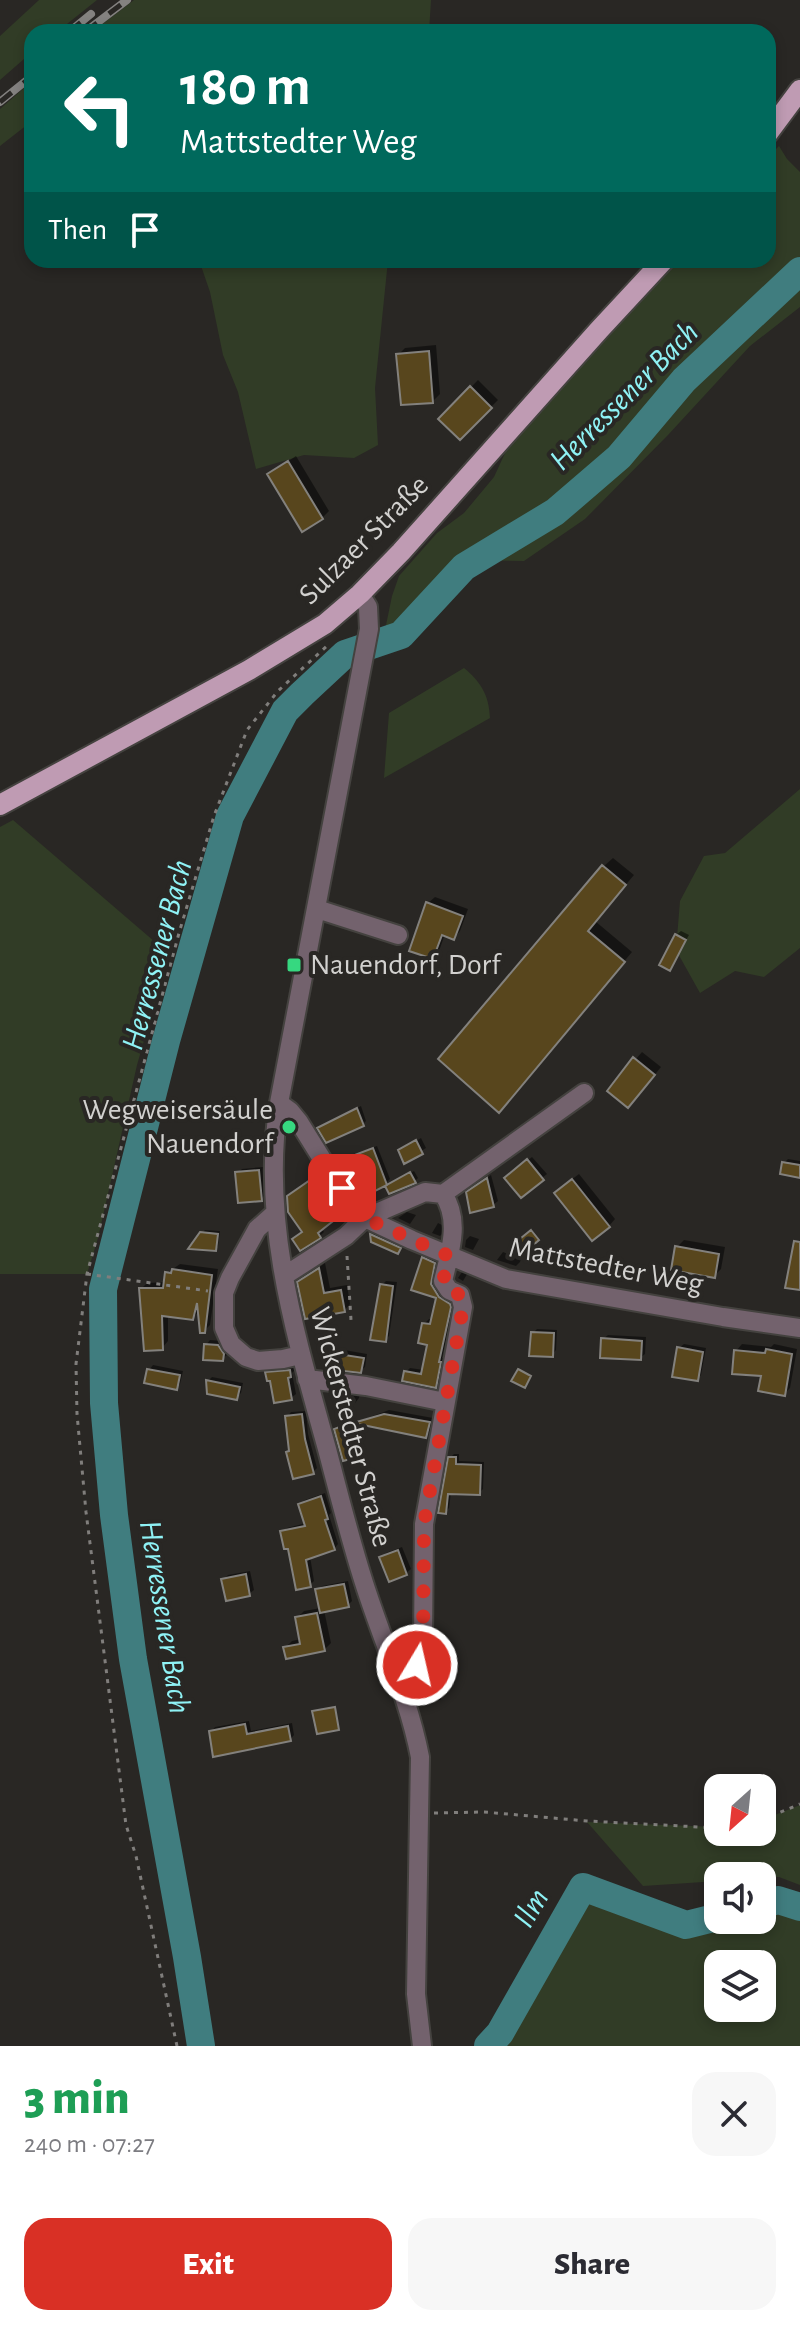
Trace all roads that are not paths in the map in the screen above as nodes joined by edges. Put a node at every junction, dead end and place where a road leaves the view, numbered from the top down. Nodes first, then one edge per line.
1 (800, 90) edge
2 (776, 122) edge
3 (657, 268) edge
4 (360, 594) junction
5 (0, 805) edge
6 (317, 909) junction
7 (398, 935) dead end
8 (584, 1093) dead end
9 (279, 1103) junction
10 (443, 1194) junction
11 (275, 1213) junction
12 (365, 1218) junction
13 (449, 1256) junction
14 (284, 1276) junction
15 (800, 1328) edge
16 (300, 1355) junction
17 (307, 1379) junction
18 (445, 1402) junction
19 (398, 1681) junction
20 (422, 2046) edge

1 - 2 main road
3 - 4 main road, Sulzaer Straße
4 - 5 main road, Sulzaer Straße
4 - 6 street, Wickerstedter Straße
6 - 7 street
6 - 9 street, Wickerstedter Straße
8 - 10 street
9 - 11 street, Wickerstedter Straße
9 - 12 street, Mattstedter Weg
10 - 12 street
10 - 13 street
11 - 14 street, Wickerstedter Straße
11 - 16 street
12 - 13 street, Mattstedter Weg
12 - 14 street
13 - 15 street, Mattstedter Weg
13 - 18 street
14 - 16 street, Wickerstedter Straße
16 - 17 street, Wickerstedter Straße
17 - 18 street
17 - 19 street, Wickerstedter Straße
18 - 19 street
19 - 20 street, Wickerstedter Straße

